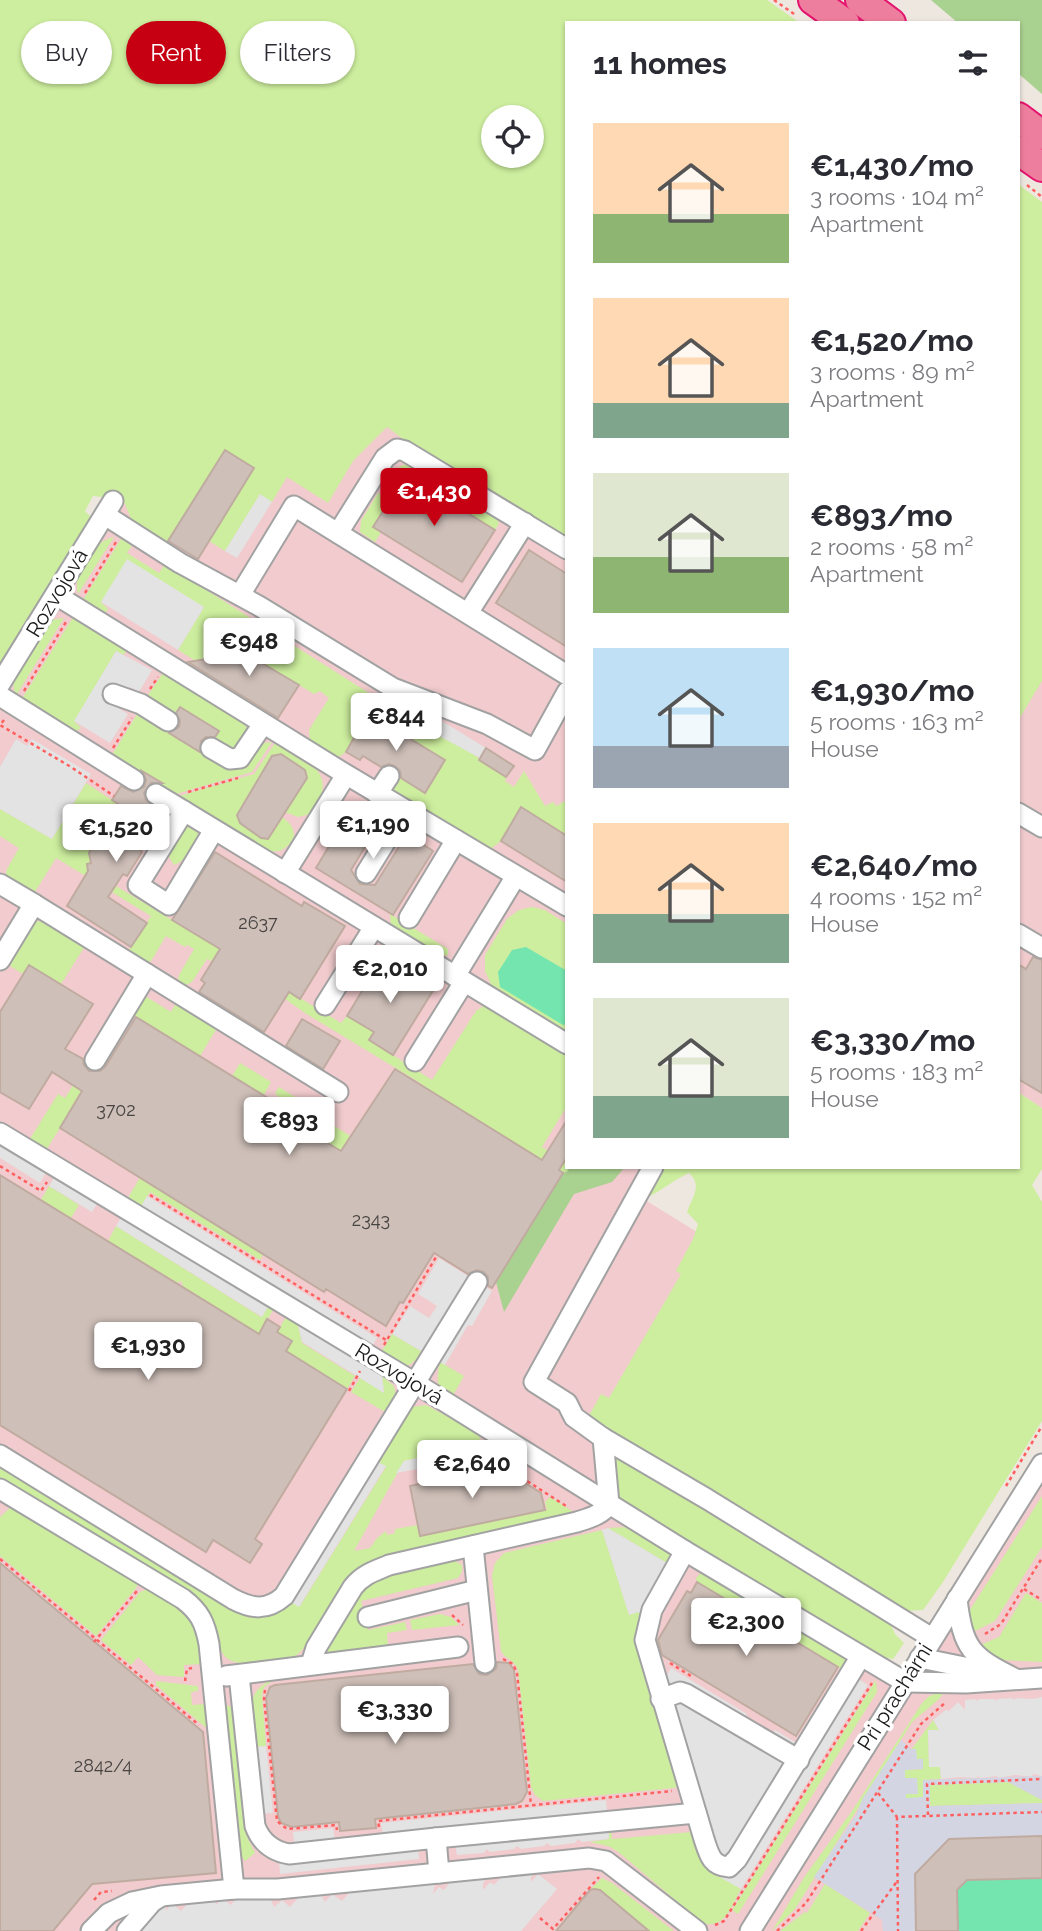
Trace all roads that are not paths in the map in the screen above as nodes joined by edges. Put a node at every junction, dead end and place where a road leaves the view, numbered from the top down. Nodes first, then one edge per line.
1 (860, 0) edge
2 (805, 8) edge
3 (840, 21) edge
4 (888, 21) edge
5 (1020, 118) edge
6 (1042, 135) edge
7 (1020, 153) edge
8 (1034, 176) edge
9 (525, 523) junction
10 (338, 533) junction
11 (565, 549) edge
12 (56, 595) junction
13 (240, 595) junction
14 (468, 613) junction
15 (565, 674) edge
16 (0, 684) edge
17 (113, 694) dead end
18 (565, 696) edge
19 (7, 700) edge
20 (168, 721) dead end
21 (263, 724) junction
22 (211, 748) dead end
23 (346, 768) junction
24 (389, 776) dead end
25 (134, 780) dead end
26 (156, 794) dead end
27 (377, 794) junction
28 (405, 810) junction
29 (184, 811) junction
30 (1020, 814) edge
31 (1042, 827) edge
32 (214, 830) junction
33 (456, 840) junction
34 (285, 873) junction
35 (366, 873) dead end
36 (516, 876) junction
37 (0, 884) edge
38 (34, 904) junction
39 (565, 905) edge
40 (410, 918) dead end
41 (374, 927) junction
42 (1020, 935) edge
43 (1042, 948) edge
44 (0, 960) edge
45 (147, 974) junction
46 (460, 979) junction
47 (325, 1005) dead end
48 (565, 1043) edge
49 (95, 1060) dead end
50 (415, 1061) dead end
51 (338, 1092) dead end
52 (0, 1133) edge
53 (652, 1169) edge
54 (477, 1282) dead end
55 (415, 1383) junction
56 (603, 1438) junction
57 (0, 1455) edge
58 (1042, 1464) edge
59 (0, 1489) edge
60 (609, 1504) junction
61 (473, 1546) junction
62 (685, 1551) junction
63 (477, 1590) junction
64 (957, 1599) junction
65 (369, 1617) dead end
66 (462, 1638) road end
67 (932, 1638) junction
68 (861, 1656) junction
69 (920, 1658) junction
70 (485, 1662) road end
71 (312, 1664) junction
72 (239, 1675) junction
73 (212, 1677) junction
74 (1042, 1678) edge
75 (1016, 1679) junction
76 (905, 1682) junction
77 (951, 1683) junction
78 (661, 1699) junction
79 (799, 1760) junction
80 (696, 1813) junction
81 (436, 1838) junction
82 (439, 1873) junction
83 (234, 1889) junction
84 (161, 1896) junction
85 (132, 1902) junction
86 (91, 1931) edge
87 (110, 1931) edge
88 (127, 1931) edge
89 (697, 1931) edge
90 (750, 1931) edge

1 - 4 highway
2 - 3 highway
5 - 6 highway
7 - 8 highway
9 - 10 street
9 - 11 street
9 - 14 street
10 - 13 street
10 - 14 street
12 - 13 street, Rozvojová
12 - 16 street, Rozvojová
12 - 21 street
13 - 18 street
14 - 15 street
17 - 20 street
19 - 25 street
21 - 22 street
21 - 23 street
23 - 27 street
23 - 34 street
24 - 27 street
26 - 29 street
27 - 28 street
28 - 33 street
28 - 35 street
29 - 32 street
29 - 32 street
30 - 31 street
32 - 34 street
33 - 36 street
33 - 40 street
34 - 41 street
36 - 39 street
36 - 46 street
37 - 38 street
38 - 44 street
38 - 45 street
41 - 46 street
41 - 47 street
42 - 43 street
45 - 49 street
45 - 51 street
46 - 48 street
46 - 50 street
52 - 55 street, Rozvojová
53 - 56 street
54 - 55 street
55 - 57 street
55 - 60 street, Rozvojová
56 - 60 street
56 - 67 street
58 - 64 street, Pri prachárni
59 - 73 street
60 - 61 street
60 - 62 street, Rozvojová
61 - 63 street
61 - 71 street
62 - 68 street, Rozvojová
62 - 78 street
63 - 65 street
63 - 70 street
64 - 67 street, Pri prachárni
64 - 75 street
66 - 71 street
67 - 69 street, Pri prachárni
68 - 76 street, Rozvojová
68 - 79 street
69 - 75 street
69 - 76 street, Pri prachárni
69 - 77 street
71 - 72 street
72 - 73 street
72 - 81 street
73 - 83 street
74 - 75 street
75 - 77 street
76 - 77 street
76 - 90 street, Pri prachárni
78 - 79 street
78 - 80 street
79 - 80 street
80 - 81 street
81 - 82 street
82 - 83 street
82 - 89 street
83 - 84 street
84 - 85 street
84 - 88 street
85 - 86 street
85 - 87 street

